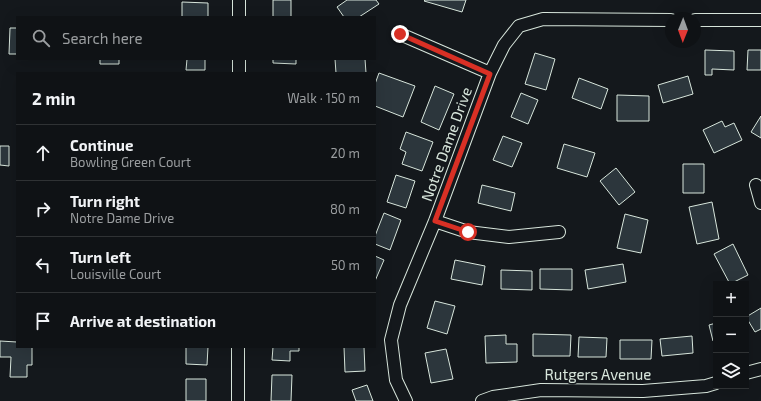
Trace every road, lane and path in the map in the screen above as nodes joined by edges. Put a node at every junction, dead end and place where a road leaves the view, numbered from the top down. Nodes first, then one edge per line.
1 (238, 0) edge
2 (238, 16) edge
3 (665, 20) edge
4 (701, 20) edge
5 (761, 20) edge
6 (400, 34) dead end
7 (238, 60) edge
8 (238, 72) edge
9 (490, 74) junction
10 (756, 185) dead end
11 (761, 203) edge
12 (435, 221) junction
13 (559, 232) dead end
14 (238, 348) edge
15 (761, 369) edge
16 (749, 372) edge
17 (713, 384) edge
18 (238, 401) edge
19 (406, 401) edge
20 (482, 401) edge

1 - 2 street
3 - 9 street, Notre Dame Drive
4 - 5 street
6 - 9 street
7 - 8 street
9 - 12 street, Notre Dame Drive
10 - 11 street
12 - 13 street
12 - 19 street, Notre Dame Drive
14 - 18 street
15 - 16 street
17 - 20 street, Rutgers Avenue

